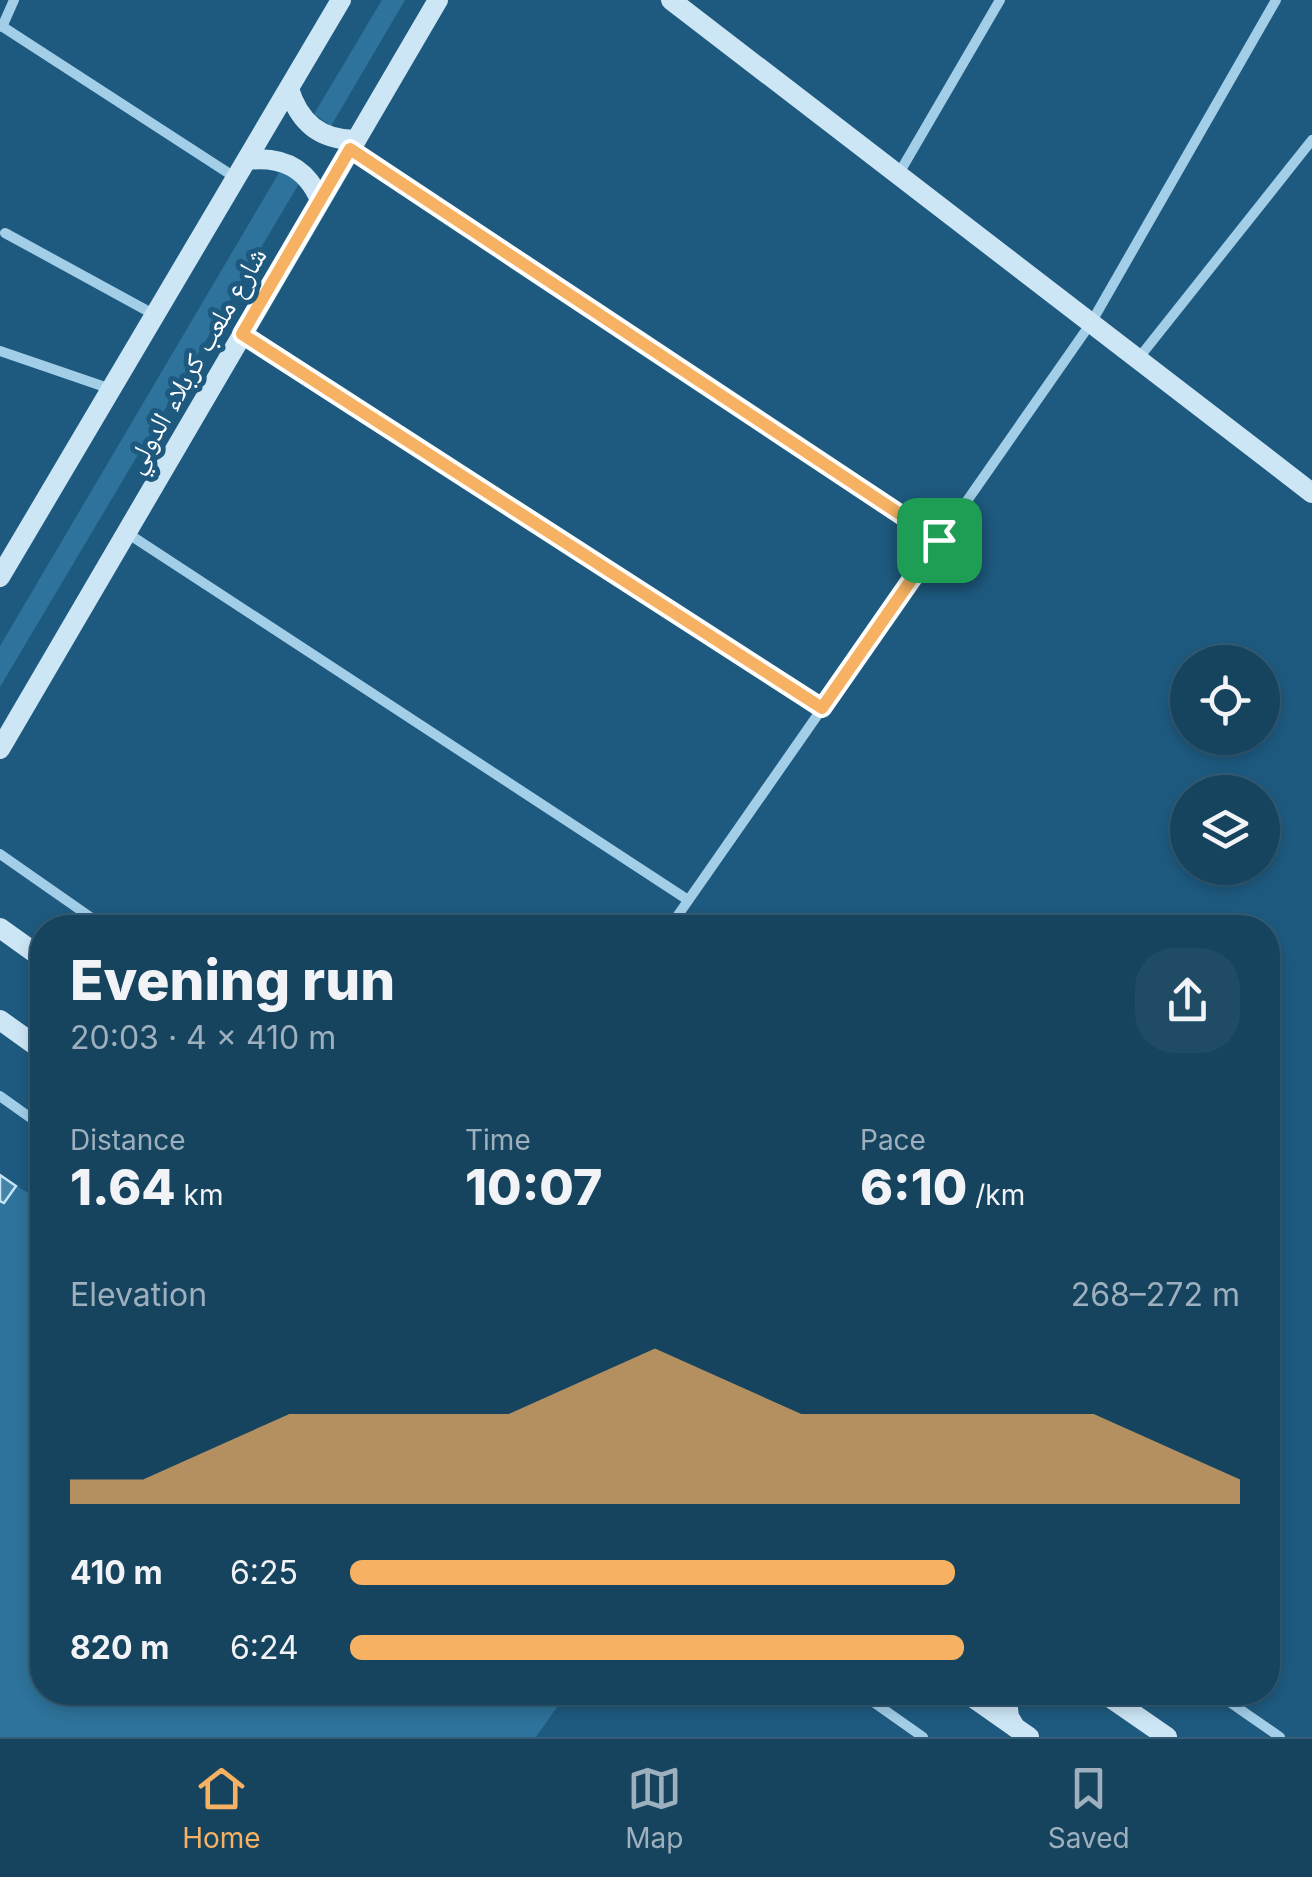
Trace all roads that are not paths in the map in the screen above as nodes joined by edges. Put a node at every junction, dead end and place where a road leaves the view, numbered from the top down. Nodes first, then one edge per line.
1 (14, 0) edge
2 (341, 0) edge
3 (438, 0) edge
4 (671, 0) edge
5 (1000, 0) edge
6 (1276, 0) edge
7 (1, 26) edge
8 (288, 89) junction
9 (1312, 140) edge
10 (353, 144) junction
11 (241, 169) junction
12 (898, 174) junction
13 (320, 200) junction
14 (5, 233) dead end
15 (156, 315) junction
16 (1091, 323) junction
17 (242, 334) junction
18 (0, 350) edge
19 (1138, 359) junction
20 (111, 389) junction
21 (1312, 492) edge
22 (126, 533) junction
23 (939, 540) junction
24 (0, 577) edge
25 (822, 708) junction
26 (0, 749) edge
27 (0, 854) edge
28 (688, 900) junction
29 (87, 915) edge
30 (677, 915) edge
31 (0, 928) edge
32 (30, 949) edge
33 (0, 1020) edge
34 (30, 1041) edge
35 (4, 1099) edge
36 (0, 1112) edge
37 (30, 1117) edge
38 (877, 1705) edge
39 (984, 1705) edge
40 (1007, 1705) edge
41 (1121, 1705) edge
42 (1234, 1705) edge
43 (1022, 1732) edge
44 (923, 1737) edge
45 (1167, 1737) edge
46 (1280, 1737) edge

1 - 7 street
2 - 8 main road, شارع ملعب كربلاء الدولي
3 - 10 main road, شارع ملعب كربلاء الدولي
4 - 12 main road
5 - 12 street
6 - 16 street
7 - 11 street
8 - 10 main road
8 - 11 main road, شارع ملعب كربلاء الدولي
9 - 19 street
10 - 13 main road, شارع ملعب كربلاء الدولي
10 - 23 street
11 - 13 main road
11 - 15 main road, شارع ملعب كربلاء الدولي
12 - 16 main road
13 - 17 main road, شارع ملعب كربلاء الدولي
14 - 15 street
15 - 20 main road, شارع ملعب كربلاء الدولي
16 - 19 main road
16 - 23 street
17 - 22 main road, شارع ملعب كربلاء الدولي
17 - 25 street
18 - 20 street
19 - 21 main road
20 - 24 main road, شارع ملعب كربلاء الدولي
22 - 26 main road, شارع ملعب كربلاء الدولي
22 - 28 street
23 - 25 street
25 - 28 street
27 - 29 street
28 - 30 street
31 - 32 main road
33 - 34 main road
35 - 36 street
35 - 37 street
38 - 44 street
39 - 43 main road
40 - 43 main road
41 - 45 main road
42 - 46 street

